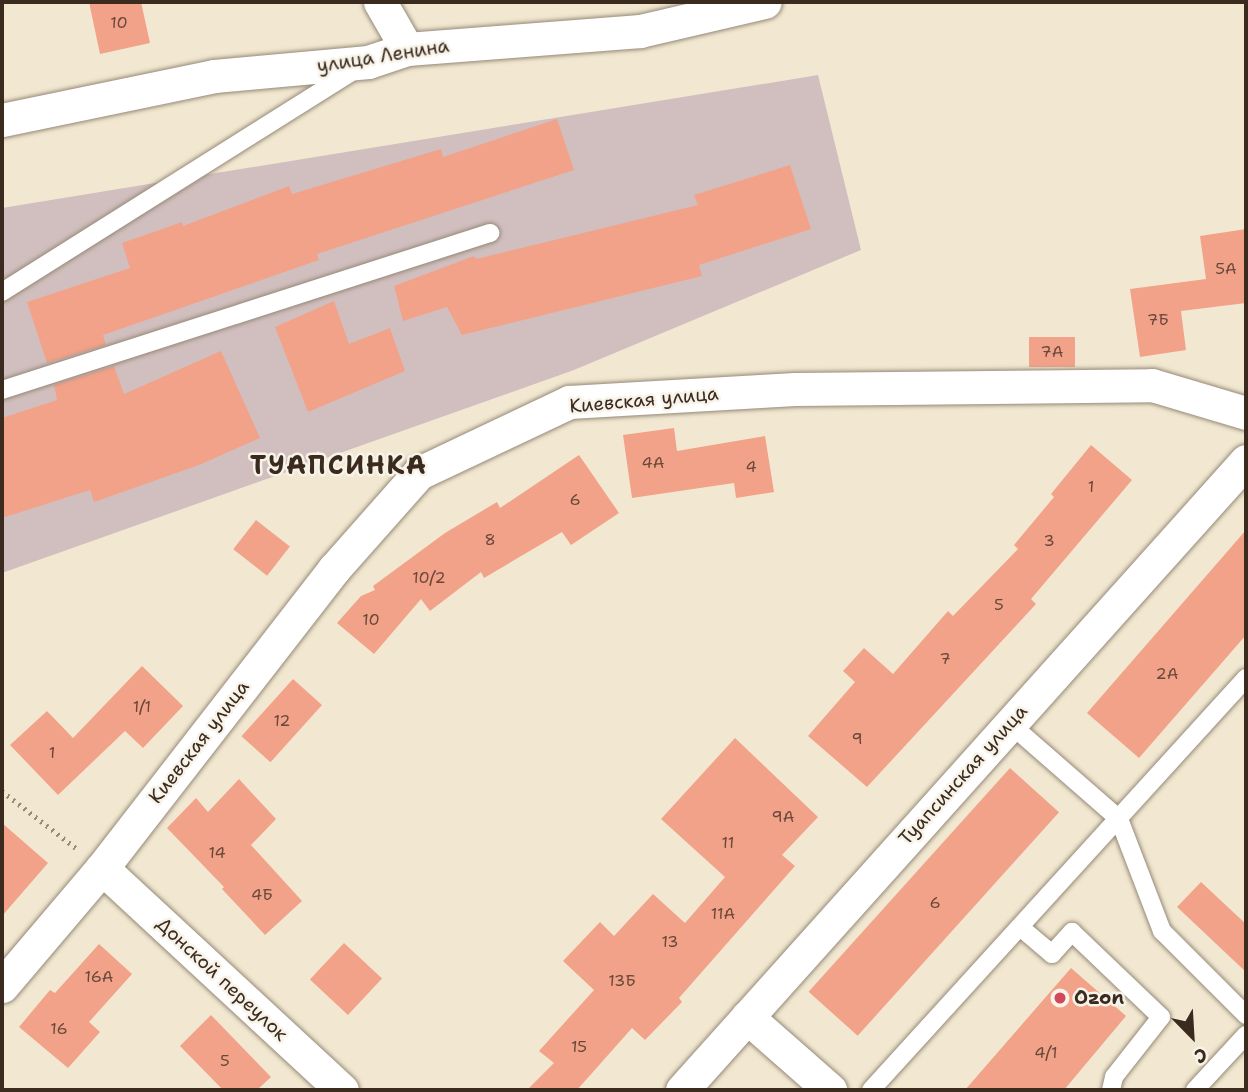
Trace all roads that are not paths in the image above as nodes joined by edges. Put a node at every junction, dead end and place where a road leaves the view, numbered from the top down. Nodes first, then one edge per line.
1 (380, 2) edge
2 (765, 2) edge
3 (407, 49) junction
4 (368, 62) junction
5 (2, 120) edge
6 (490, 233) dead end
7 (2, 292) edge
8 (2, 390) edge
9 (1246, 413) edge
10 (1246, 461) edge
11 (1246, 678) edge
12 (1009, 723) junction
13 (1119, 819) junction
14 (102, 867) junction
15 (1020, 927) junction
16 (2, 986) edge
17 (1246, 1015) edge
18 (747, 1017) junction
19 (1246, 1035) edge
20 (342, 1090) edge
21 (682, 1090) edge
22 (830, 1090) edge
23 (871, 1090) edge
24 (1111, 1090) edge
25 (1195, 1090) edge

1 - 3 street
2 - 3 street, улица Ленина
3 - 4 street, улица Ленина
4 - 5 street, улица Ленина
4 - 7 lane
6 - 8 lane
9 - 14 street, Киевская улица
10 - 12 street, Туапсинская улица
11 - 13 lane
12 - 13 lane
12 - 18 street, Туапсинская улица
13 - 15 lane
13 - 17 lane
14 - 16 street, Киевская улица
14 - 20 street, Донской переулок
15 - 23 lane
15 - 24 lane
18 - 21 street, Туапсинская улица
18 - 22 street
19 - 25 lane

